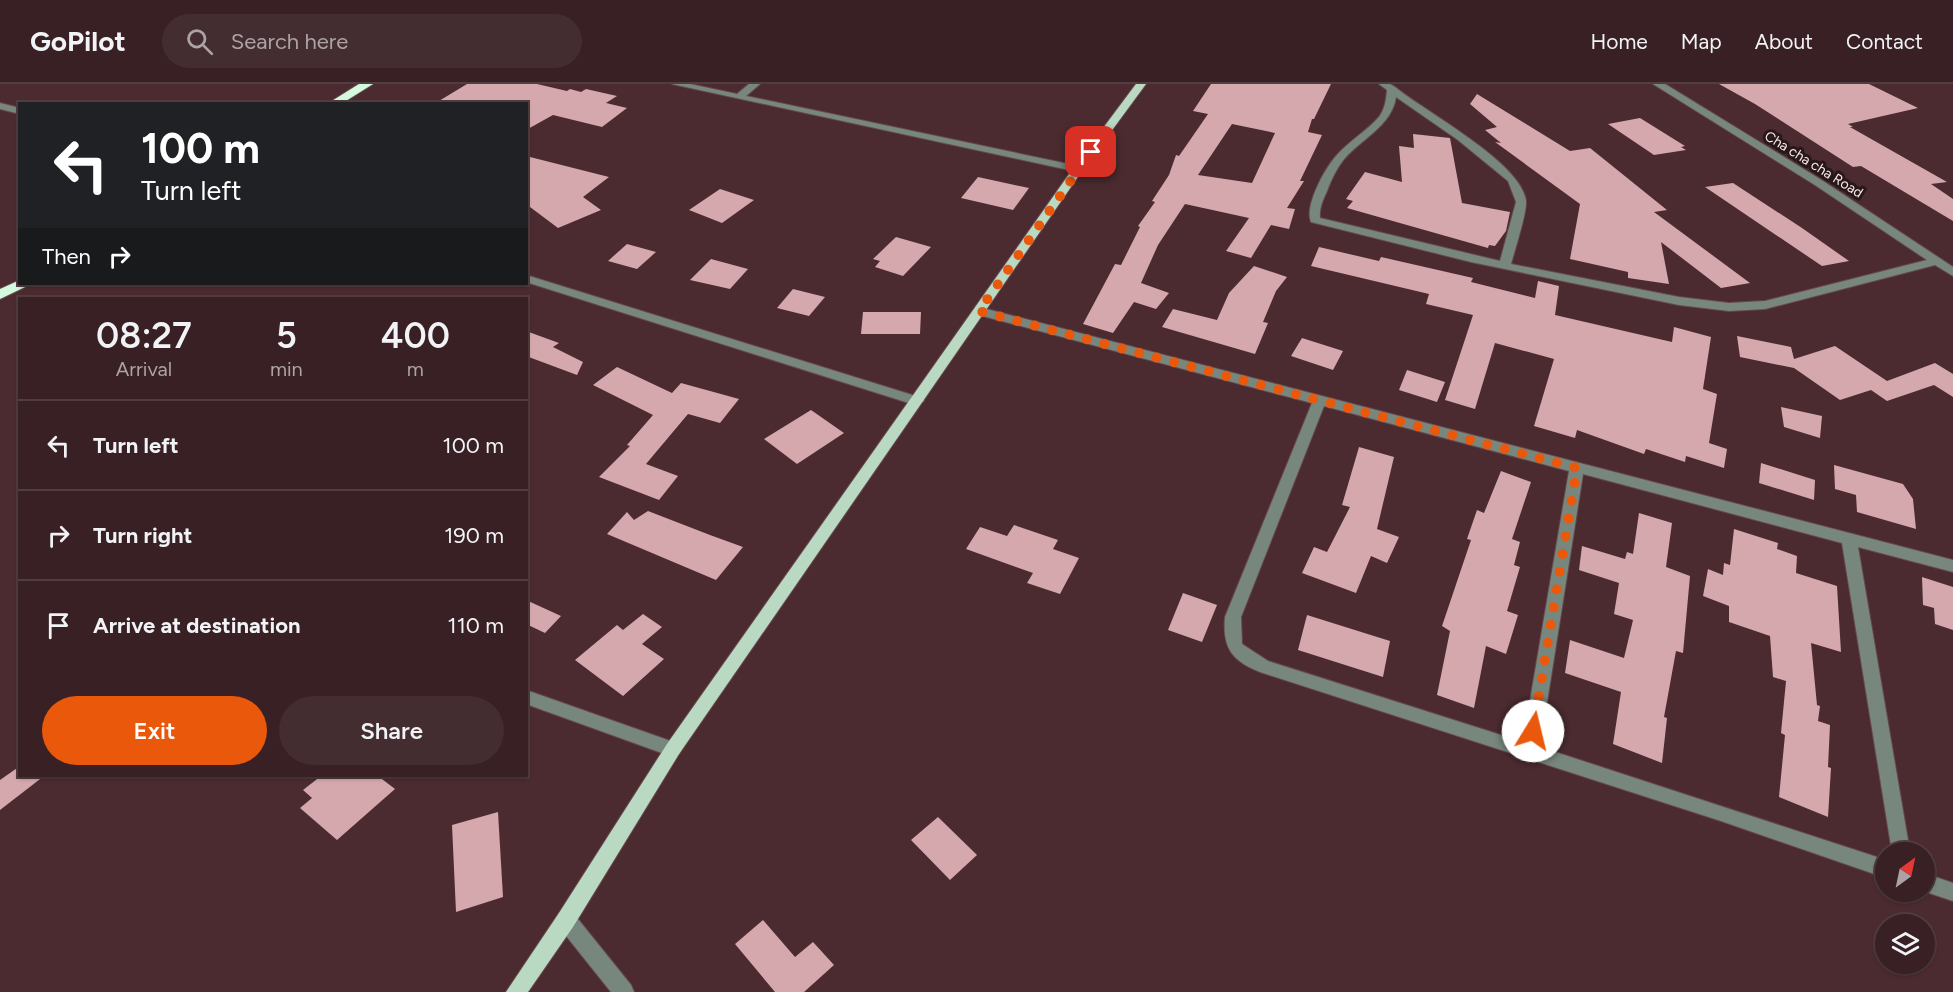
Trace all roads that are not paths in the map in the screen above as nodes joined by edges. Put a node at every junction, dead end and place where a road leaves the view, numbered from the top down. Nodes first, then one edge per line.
1 (367, 84) edge
2 (678, 84) edge
3 (755, 84) edge
4 (1141, 84) edge
5 (1658, 84) edge
6 (1388, 86) edge
7 (739, 97) junction
8 (336, 102) edge
9 (0, 105) edge
10 (18, 110) edge
11 (1078, 169) junction
12 (1936, 261) junction
13 (1505, 265) junction
14 (1953, 272) edge
15 (528, 279) edge
16 (18, 285) edge
17 (0, 295) edge
18 (979, 311) junction
19 (917, 401) junction
20 (1319, 402) junction
21 (1577, 468) junction
22 (1849, 539) junction
23 (1953, 566) edge
24 (528, 699) edge
25 (672, 748) junction
26 (1530, 753) junction
27 (1899, 842) edge
28 (1875, 865) edge
29 (1935, 886) edge
30 (1953, 892) edge
31 (566, 920) junction
32 (516, 992) edge
33 (624, 992) edge

1 - 8 highway
2 - 7 street
3 - 7 street
4 - 11 main road
5 - 12 street, Cha cha cha Road
6 - 13 street
6 - 13 street
7 - 11 street
9 - 10 street
11 - 18 main road
12 - 13 street
12 - 14 street, Cha cha cha Road
15 - 19 street
16 - 17 highway
18 - 19 main road
18 - 20 street
19 - 25 main road
20 - 21 street
20 - 26 street
21 - 22 street
21 - 26 street
22 - 23 street
22 - 27 street
24 - 25 street
25 - 31 main road
26 - 28 street
29 - 30 street
31 - 32 main road
31 - 33 street

